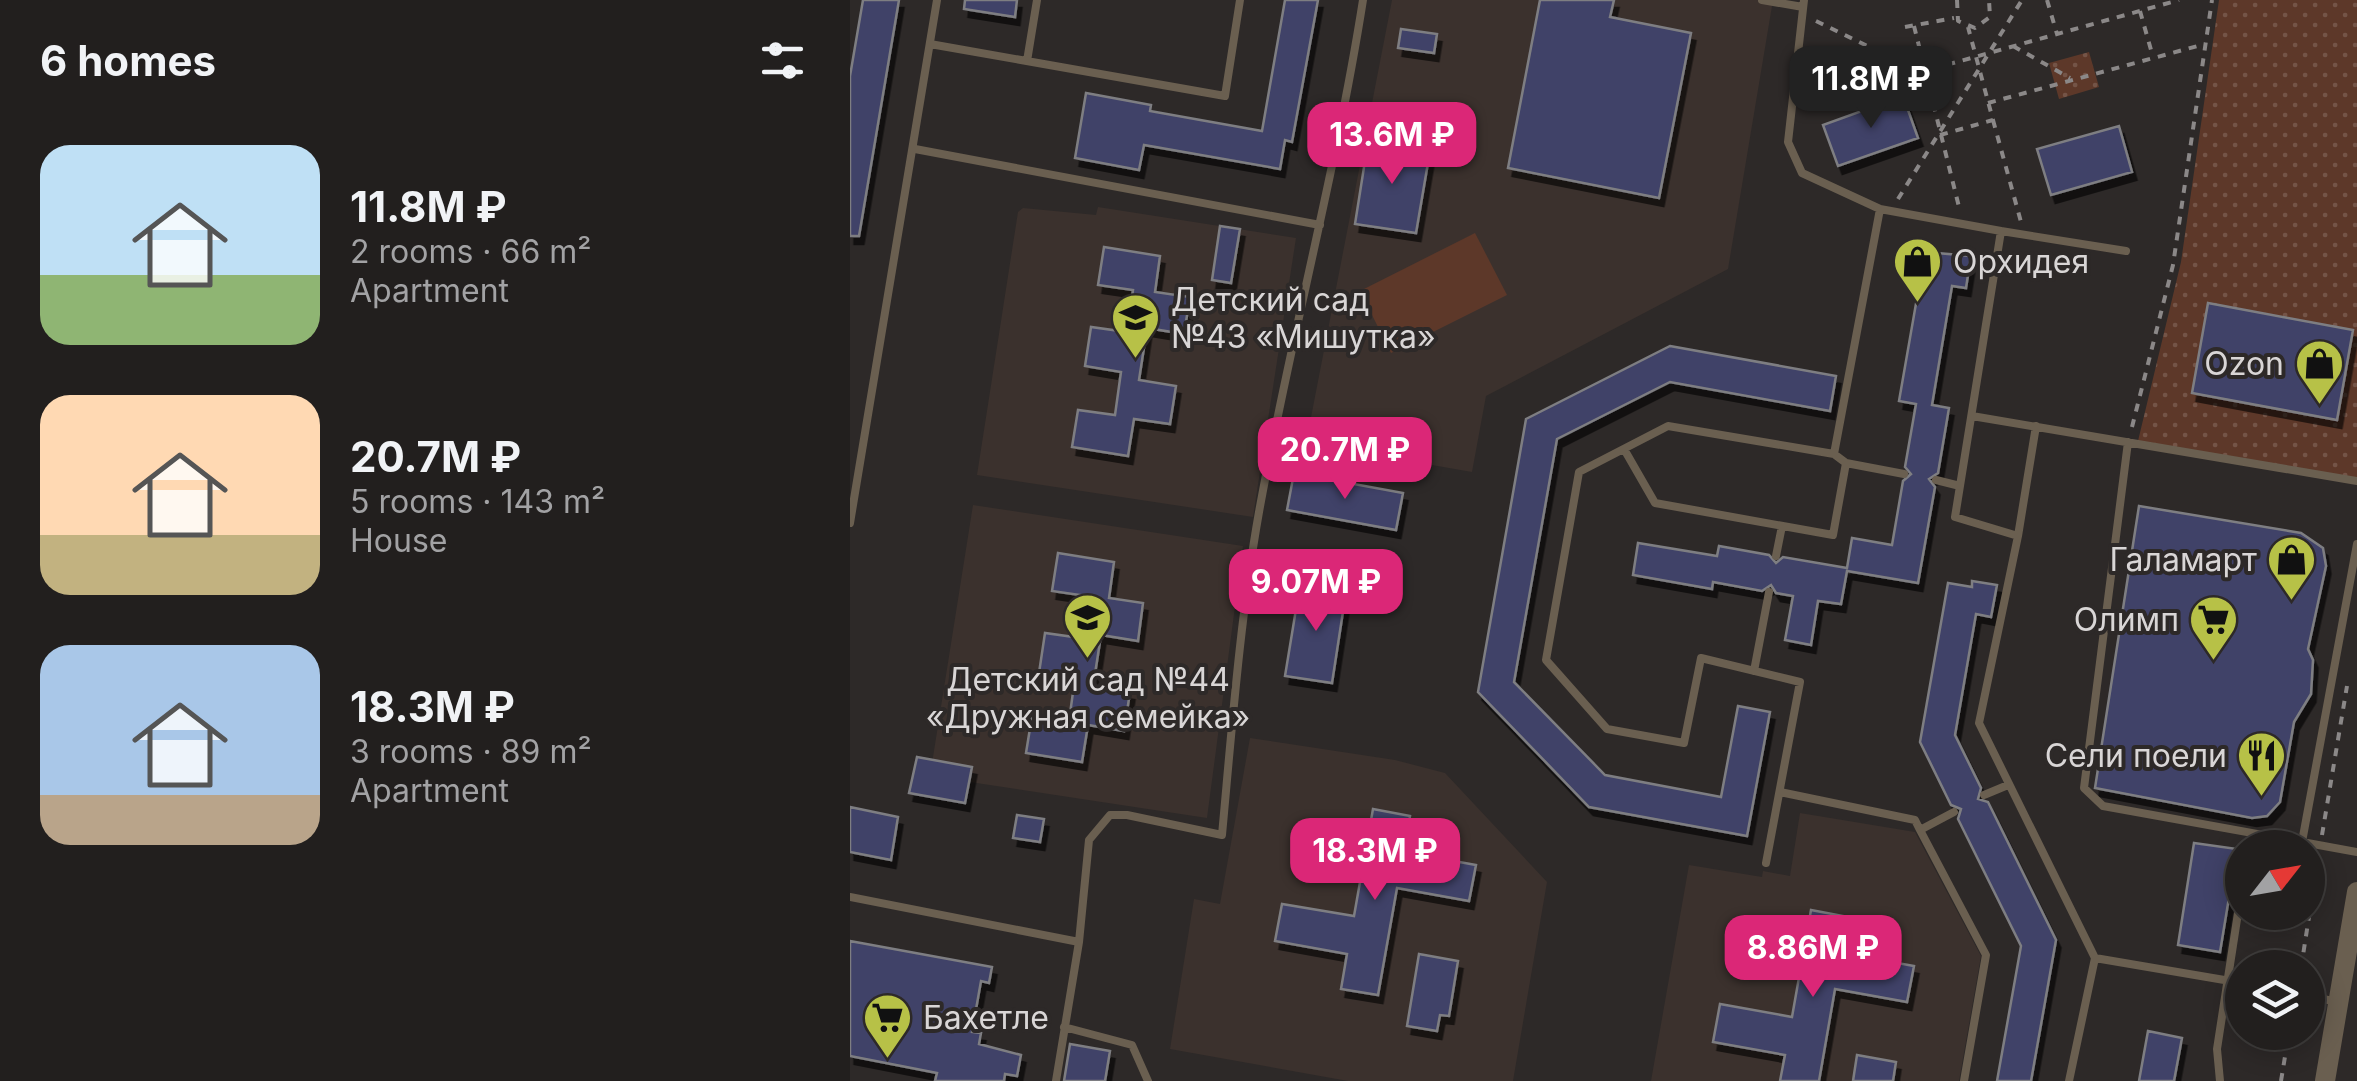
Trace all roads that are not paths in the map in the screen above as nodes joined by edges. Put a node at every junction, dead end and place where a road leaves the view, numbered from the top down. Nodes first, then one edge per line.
1 (938, 0) edge
2 (1037, 0) edge
3 (1240, 0) edge
4 (1363, 0) edge
5 (1762, 0) edge
6 (1803, 7) edge
7 (930, 44) junction
8 (1027, 61) junction
9 (915, 149) junction
10 (1885, 210) junction
11 (1320, 225) junction
12 (2001, 231) junction
13 (2126, 251) dead end
14 (1972, 416) junction
15 (2036, 426) junction
16 (2128, 442) junction
17 (1624, 449) junction
18 (850, 454) edge
19 (1834, 454) junction
20 (862, 455) junction
21 (1846, 463) junction
22 (1904, 474) dead end
23 (1936, 480) dead end
24 (2357, 481) edge
25 (1960, 486) junction
26 (850, 523) edge
27 (1782, 526) junction
28 (2018, 536) junction
29 (2357, 544) edge
30 (1776, 556) dead end
31 (1769, 592) dead end
32 (1754, 671) junction
33 (2008, 784) junction
34 (1780, 792) junction
35 (1984, 795) dead end
36 (1954, 812) dead end
37 (1920, 830) junction
38 (2236, 830) edge
39 (2304, 830) edge
40 (2325, 846) edge
41 (2357, 852) edge
42 (1766, 864) dead end
43 (2357, 892) edge
44 (850, 897) edge
45 (1079, 942) junction
46 (2095, 958) junction
47 (2225, 980) edge
48 (2225, 999) edge
49 (2325, 999) edge
50 (2338, 1002) junction
51 (1064, 1027) junction
52 (1056, 1081) edge
53 (1148, 1081) edge
54 (1964, 1081) edge
55 (2069, 1081) edge
56 (2220, 1081) edge
57 (2325, 1081) edge

1 - 7 lane
2 - 8 lane
3 - 8 lane
4 - 11 lane
5 - 6 lane
6 - 10 lane
7 - 8 lane
7 - 9 lane
9 - 11 lane
9 - 20 lane
10 - 12 lane
10 - 19 lane
11 - 45 lane
12 - 13 lane
12 - 14 lane
14 - 15 lane
14 - 25 lane
15 - 16 lane
15 - 28 lane
16 - 24 lane
16 - 38 lane
17 - 19 lane
17 - 27 lane
17 - 32 lane
18 - 20 lane
19 - 21 lane
20 - 26 lane
21 - 22 lane
21 - 27 lane
23 - 25 lane
25 - 28 lane
27 - 30 lane
28 - 33 lane
29 - 39 lane
31 - 32 lane
32 - 34 lane
33 - 35 lane
33 - 46 lane
34 - 37 lane
34 - 42 lane
36 - 37 lane
37 - 54 lane
40 - 41 lane
43 - 50 street
44 - 45 lane
45 - 51 lane
46 - 47 lane
46 - 55 lane
48 - 56 lane
49 - 50 lane
50 - 57 street
51 - 52 lane
51 - 53 lane

